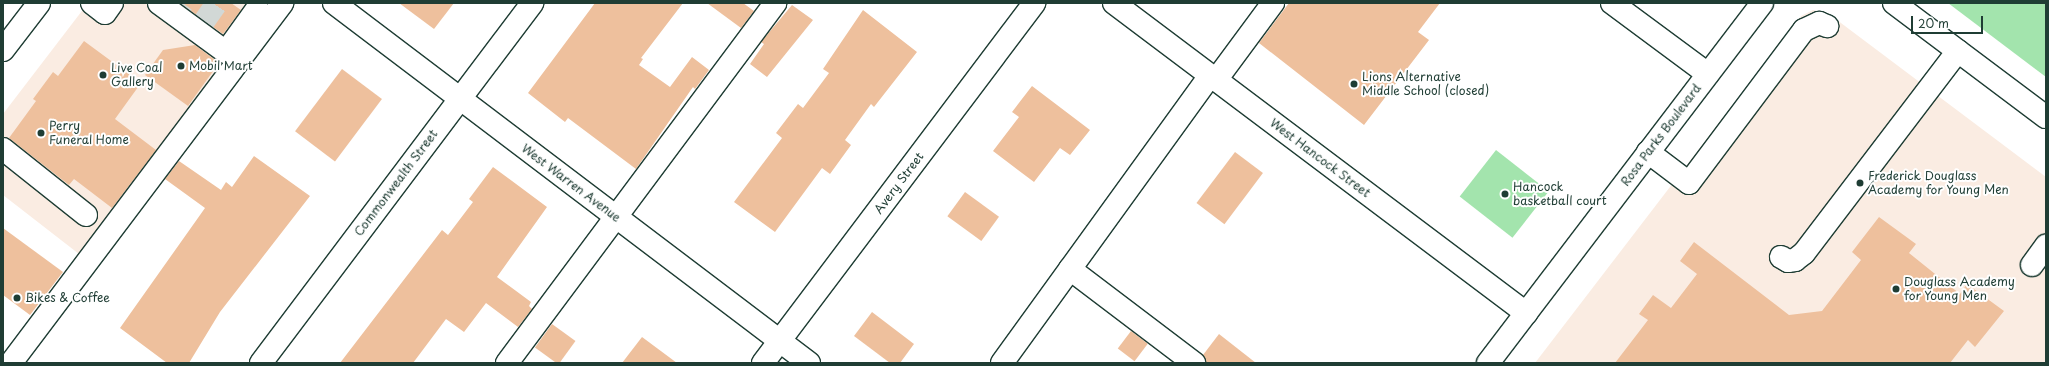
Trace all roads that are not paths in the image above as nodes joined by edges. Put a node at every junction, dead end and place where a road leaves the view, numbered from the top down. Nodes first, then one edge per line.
1 (38, 3) edge
2 (92, 3) edge
3 (112, 3) edge
4 (334, 3) edge
5 (532, 3) edge
6 (775, 3) edge
7 (1034, 3) edge
8 (1114, 3) edge
9 (1273, 3) edge
10 (1612, 3) edge
11 (1762, 3) edge
12 (1894, 3) edge
13 (172, 8) edge
14 (264, 8) edge
15 (1826, 26) dead end
16 (3, 50) edge
17 (1958, 51) junction
18 (1708, 74) junction
19 (1213, 78) junction
20 (460, 99) junction
21 (2046, 117) edge
22 (3, 149) edge
23 (1648, 152) junction
24 (86, 215) dead end
25 (617, 218) junction
26 (2046, 246) edge
27 (1781, 257) dead end
28 (2032, 265) dead end
29 (1070, 269) junction
30 (1526, 313) junction
31 (780, 341) junction
32 (14, 356) edge
33 (261, 363) edge
34 (507, 363) edge
35 (763, 363) edge
36 (809, 363) edge
37 (1002, 363) edge
38 (1194, 363) edge
39 (1488, 363) edge

1 - 16 street
2 - 3 street
4 - 20 street, West Warren Avenue
5 - 20 street, Commonwealth Street
6 - 25 street
7 - 31 street, Avery Street
8 - 19 street, West Hancock Street
9 - 19 street
10 - 18 street
11 - 18 street, Rosa Parks Boulevard
12 - 17 street
13 - 14 street
14 - 32 street
15 - 23 street
17 - 21 street
17 - 27 street
18 - 23 street, Rosa Parks Boulevard
19 - 29 street
19 - 30 street, West Hancock Street
20 - 25 street, West Warren Avenue
20 - 33 street, Commonwealth Street
22 - 24 street
23 - 30 street, Rosa Parks Boulevard
25 - 31 street, West Warren Avenue
25 - 34 street
26 - 28 street
29 - 37 street
29 - 38 street
30 - 39 street, Rosa Parks Boulevard
31 - 35 street, Avery Street
31 - 36 street, West Warren Avenue

